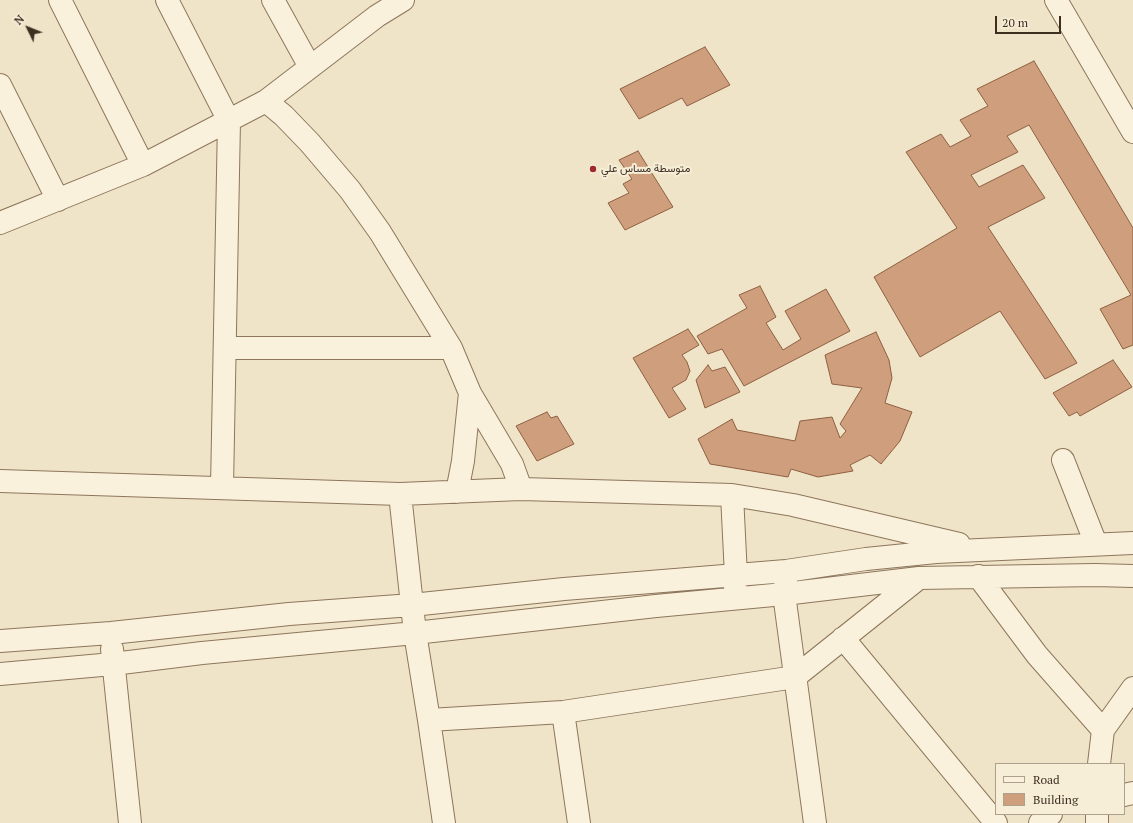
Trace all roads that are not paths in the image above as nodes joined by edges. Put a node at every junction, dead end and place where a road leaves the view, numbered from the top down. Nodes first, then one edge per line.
1 (60, 0) edge
2 (167, 0) edge
3 (274, 0) edge
4 (403, 0) edge
5 (1056, 0) edge
6 (373, 8) edge
7 (310, 68) junction
8 (0, 85) edge
9 (266, 101) junction
10 (229, 121) junction
11 (1133, 132) edge
12 (143, 164) junction
13 (58, 200) junction
14 (0, 223) edge
15 (225, 348) junction
16 (451, 348) junction
17 (470, 393) junction
18 (1063, 460) dead end
19 (0, 481) edge
20 (222, 487) junction
21 (521, 489) junction
22 (457, 492) junction
23 (400, 494) junction
24 (732, 495) junction
25 (1133, 543) edge
26 (1096, 544) junction
27 (986, 550) junction
28 (786, 571) junction
29 (736, 576) junction
30 (978, 576) junction
31 (1133, 576) edge
32 (919, 578) junction
33 (784, 594) junction
34 (734, 599) junction
35 (412, 605) junction
36 (289, 614) junction
37 (111, 633) junction
38 (415, 633) junction
39 (843, 638) junction
40 (0, 641) edge
41 (292, 644) junction
42 (114, 664) junction
43 (0, 674) edge
44 (795, 677) junction
45 (1133, 688) edge
46 (563, 712) junction
47 (429, 720) junction
48 (1103, 730) junction
49 (1099, 763) edge
50 (1050, 815) edge
51 (130, 823) edge
52 (444, 823) edge
53 (579, 823) edge
54 (815, 823) edge
55 (996, 823) edge
56 (1040, 823) edge

1 - 12 street
2 - 10 street
3 - 7 street
4 - 6 street
5 - 11 street
6 - 7 street
7 - 9 street
8 - 13 street
9 - 10 street
9 - 16 street
10 - 12 street
10 - 15 street
12 - 13 street
13 - 14 street
15 - 16 street
15 - 20 street
16 - 17 street
17 - 21 street
17 - 22 street
18 - 26 street
19 - 20 street
20 - 23 street
21 - 22 street
21 - 24 street
22 - 23 street
23 - 35 street
24 - 27 street
24 - 29 street
25 - 26 street
26 - 27 street
27 - 28 street
28 - 29 street
28 - 33 street
29 - 34 street
29 - 35 street
30 - 31 street
30 - 32 street
30 - 48 street
32 - 33 street
32 - 39 street
33 - 34 street
33 - 44 street
34 - 38 street
35 - 36 street
35 - 38 street
36 - 37 street
36 - 41 street
37 - 40 street
37 - 42 street
38 - 41 street
38 - 47 street
39 - 44 street
39 - 55 street
41 - 42 street
42 - 43 street
42 - 51 street
44 - 46 street
44 - 54 street
45 - 48 street
46 - 47 street
46 - 53 street
47 - 52 street
48 - 49 street
50 - 56 street

